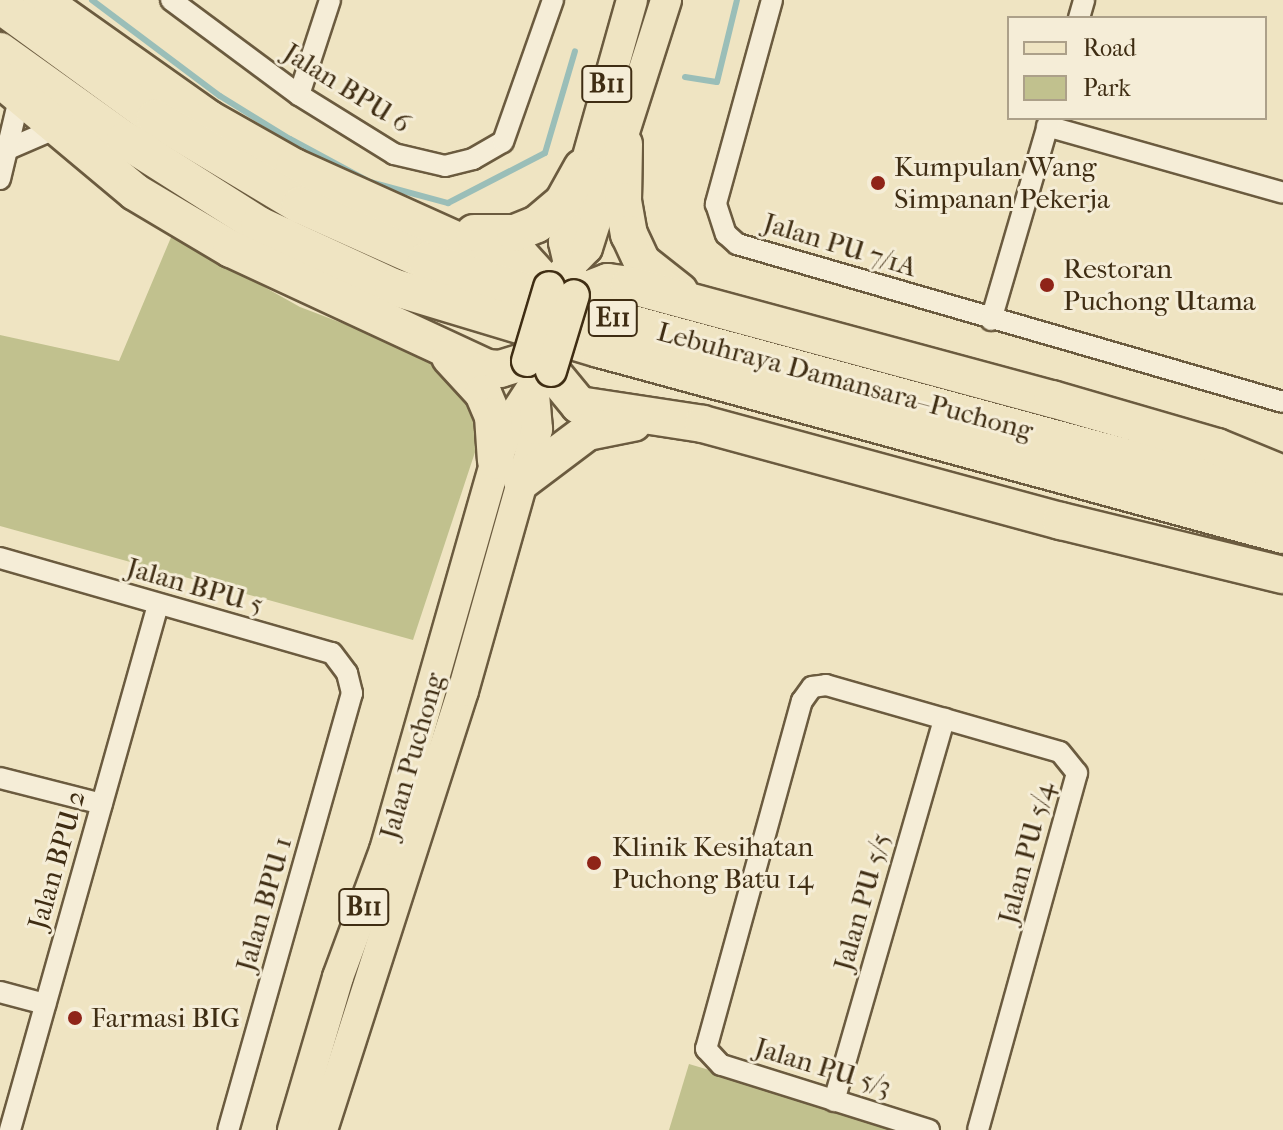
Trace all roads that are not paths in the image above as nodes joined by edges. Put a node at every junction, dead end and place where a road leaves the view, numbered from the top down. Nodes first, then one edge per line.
1 (41, 0) edge
2 (171, 0) edge
3 (330, 0) edge
4 (553, 0) edge
5 (632, 0) edge
6 (666, 0) edge
7 (772, 0) edge
8 (0, 5) edge
9 (0, 51) edge
10 (10, 87) edge
11 (299, 95) junction
12 (1049, 122) edge
13 (63, 133) junction
14 (624, 144) junction
15 (8, 149) junction
16 (582, 168) junction
17 (0, 179) edge
18 (1283, 193) edge
19 (425, 226) junction
20 (564, 283) junction
21 (696, 306) junction
22 (991, 320) junction
23 (441, 347) junction
24 (537, 372) junction
25 (1283, 402) edge
26 (703, 424) junction
27 (509, 471) junction
28 (1283, 474) edge
29 (1283, 500) edge
30 (1283, 535) edge
31 (0, 558) edge
32 (1268, 572) edge
33 (158, 605) junction
34 (448, 687) junction
35 (352, 693) joint
36 (944, 719) junction
37 (0, 778) edge
38 (102, 804) junction
39 (0, 992) edge
40 (45, 1004) junction
41 (706, 1049) joint
42 (834, 1101) junction
43 (10, 1130) edge
44 (228, 1130) edge
45 (293, 1130) edge
46 (322, 1130) edge
47 (927, 1130) edge
48 (978, 1130) edge

1 - 19 highway
2 - 11 street, Jalan BPU 6
3 - 11 street
4 - 11 street, Jalan BPU 6
5 - 16 main road, Jalan Puchong / B11
6 - 14 main road, Jalan Puchong / B11
7 - 22 street, Jalan PU 7/1A
8 - 29 highway, Lebuhraya Damansara–Puchong / E11
9 - 30 highway, Lebuhraya Damansara–Puchong / E11
10 - 13 highway
10 - 15 street
12 - 18 street
12 - 22 street
13 - 15 street
13 - 23 highway
14 - 20 main road, Jalan Puchong / B11
14 - 21 highway
15 - 17 street
16 - 19 highway
16 - 20 main road, Jalan Puchong / B11
19 - 20 highway
20 - 21 highway
20 - 24 main road, Jalan Puchong / B11, bridge
21 - 28 highway
22 - 25 street, Jalan PU 7/1A
23 - 24 highway
23 - 27 highway
24 - 26 highway
24 - 27 main road, Jalan Puchong / B11
26 - 27 highway
26 - 32 highway
27 - 34 main road, Jalan Puchong / B11
31 - 33 street, Jalan BPU 5
33 - 35 street, Jalan BPU 5
33 - 38 street, Jalan BPU 2
34 - 45 main road, Jalan Puchong / B11
34 - 46 main road, Jalan Puchong / B11
35 - 44 street, Jalan BPU 1
36 - 41 street, Jalan PU 5/4
36 - 42 street, Jalan PU 5/5
36 - 48 street, Jalan PU 5/4
37 - 38 street
38 - 40 street, Jalan BPU 2
39 - 40 street
40 - 43 street, Jalan BPU 2
41 - 42 street, Jalan PU 5/3
42 - 47 street, Jalan PU 5/3

